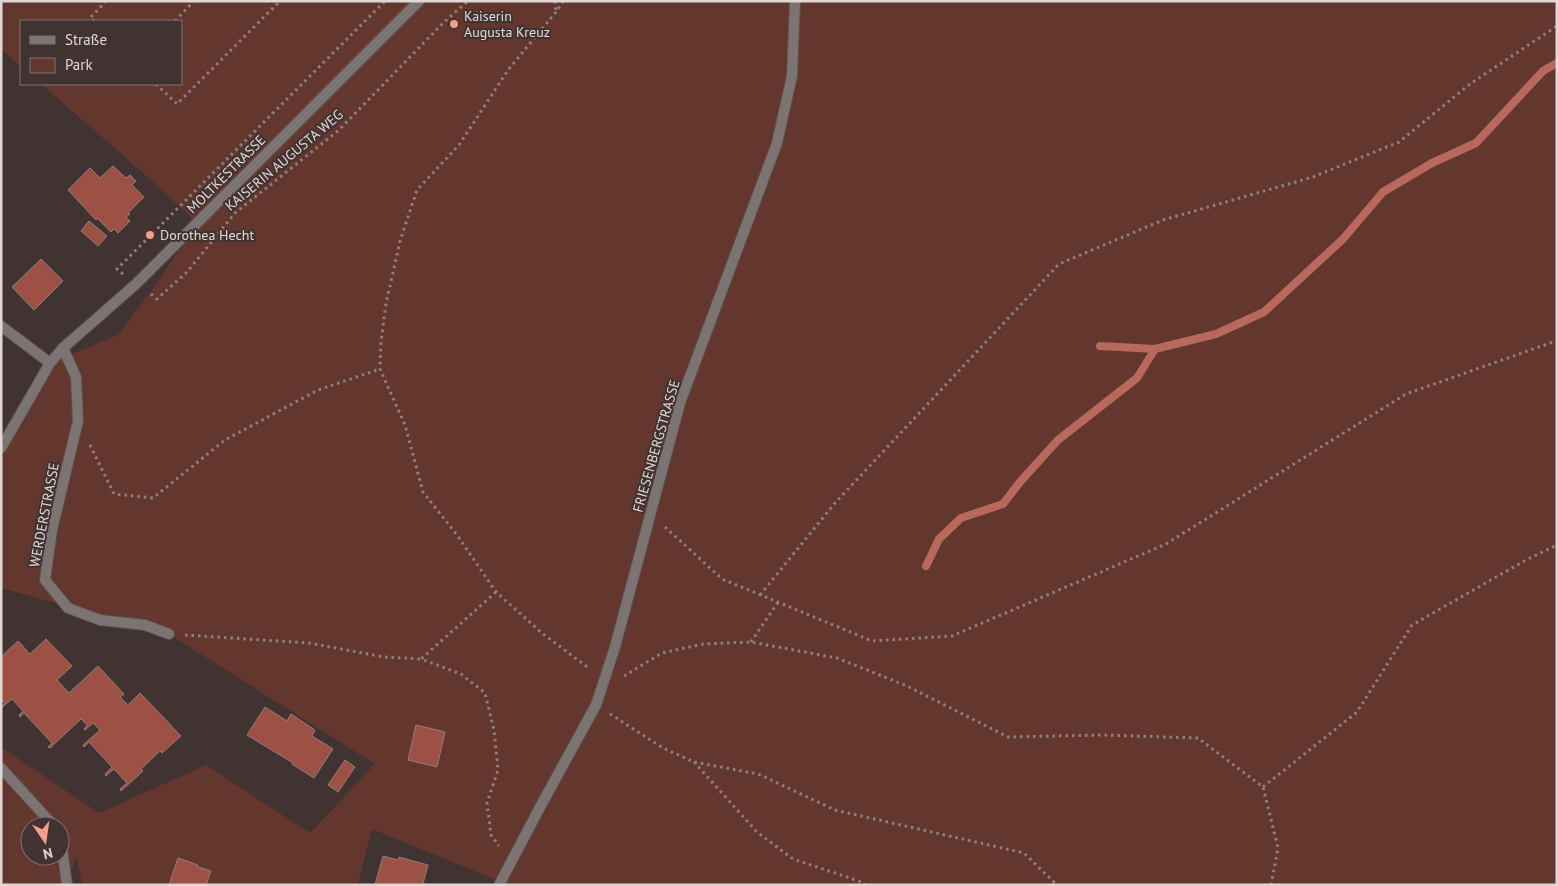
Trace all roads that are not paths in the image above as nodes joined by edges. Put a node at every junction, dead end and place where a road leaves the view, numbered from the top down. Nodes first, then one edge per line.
1 (420, 1) edge
2 (795, 1) edge
3 (1, 326) edge
4 (63, 348) junction
5 (50, 364) junction
6 (1, 448) edge
7 (169, 634) road end
8 (1, 768) edge
9 (45, 816) edge
10 (64, 866) edge
11 (67, 885) edge
12 (500, 885) edge

1 - 4 street, MOLTKESTRASSE
2 - 12 street, FRIESENBERGSTRASSE
3 - 5 street
4 - 5 street, MOLTKESTRASSE
4 - 7 street, WERDERSTRASSE
5 - 6 street
8 - 9 street
10 - 11 street

